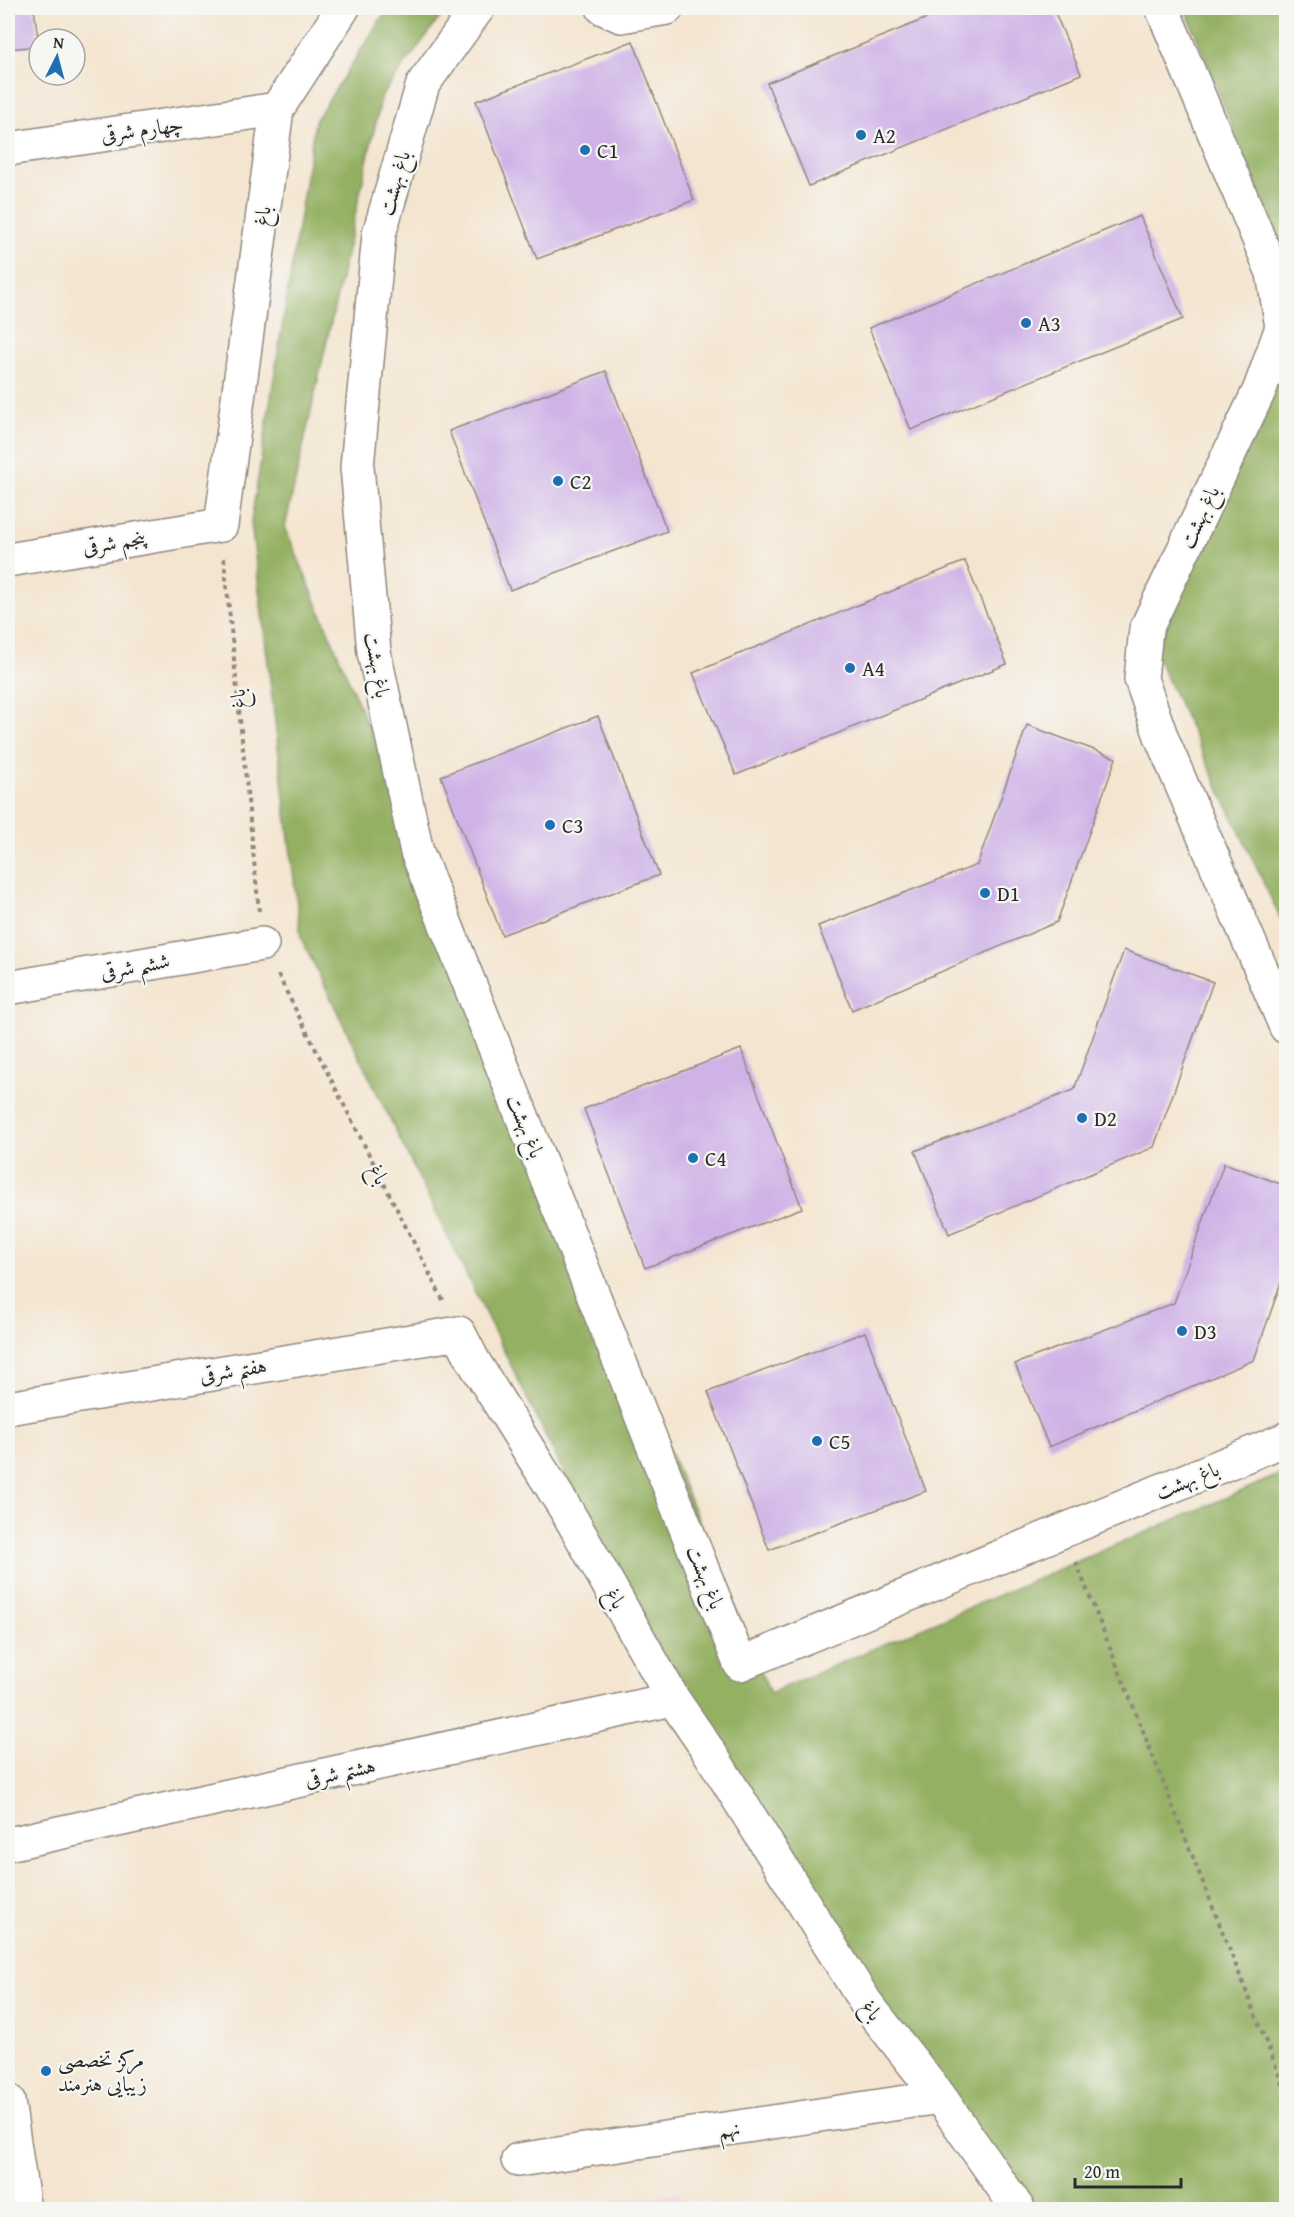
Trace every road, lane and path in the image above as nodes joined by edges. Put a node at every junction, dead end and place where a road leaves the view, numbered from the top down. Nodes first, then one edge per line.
1 (344, 8) edge
2 (478, 8) edge
3 (603, 8) edge
4 (667, 8) edge
5 (1162, 8) edge
6 (277, 109) junction
7 (8, 149) edge
8 (220, 525) junction
9 (8, 560) edge
10 (262, 944) junction
11 (8, 988) edge
12 (1287, 1027) edge
13 (459, 1333) junction
14 (8, 1408) edge
15 (1287, 1439) edge
16 (1063, 1531) junction
17 (674, 1700) junction
18 (8, 1844) edge
19 (1287, 2092) edge
20 (940, 2097) junction
21 (8, 2101) edge
22 (518, 2160) dead end
23 (24, 2210) edge
24 (1019, 2210) edge

1 - 6 street, باغ
2 - 16 street, باغ بهشت
3 - 4 street
5 - 12 street, باغ بهشت
6 - 7 street, چهارم شرقی
6 - 8 street, باغ
8 - 9 street, پنجم شرقی
8 - 10 path, باغ
10 - 11 street, ششم شرقی
10 - 13 path, باغ
13 - 14 street, هفتم شرقی
13 - 17 street, باغ
15 - 16 street, باغ بهشت
16 - 19 path
17 - 18 street, هشتم شرقی
17 - 20 street, باغ
20 - 22 street, نهم
20 - 24 street, باغ
21 - 23 street

